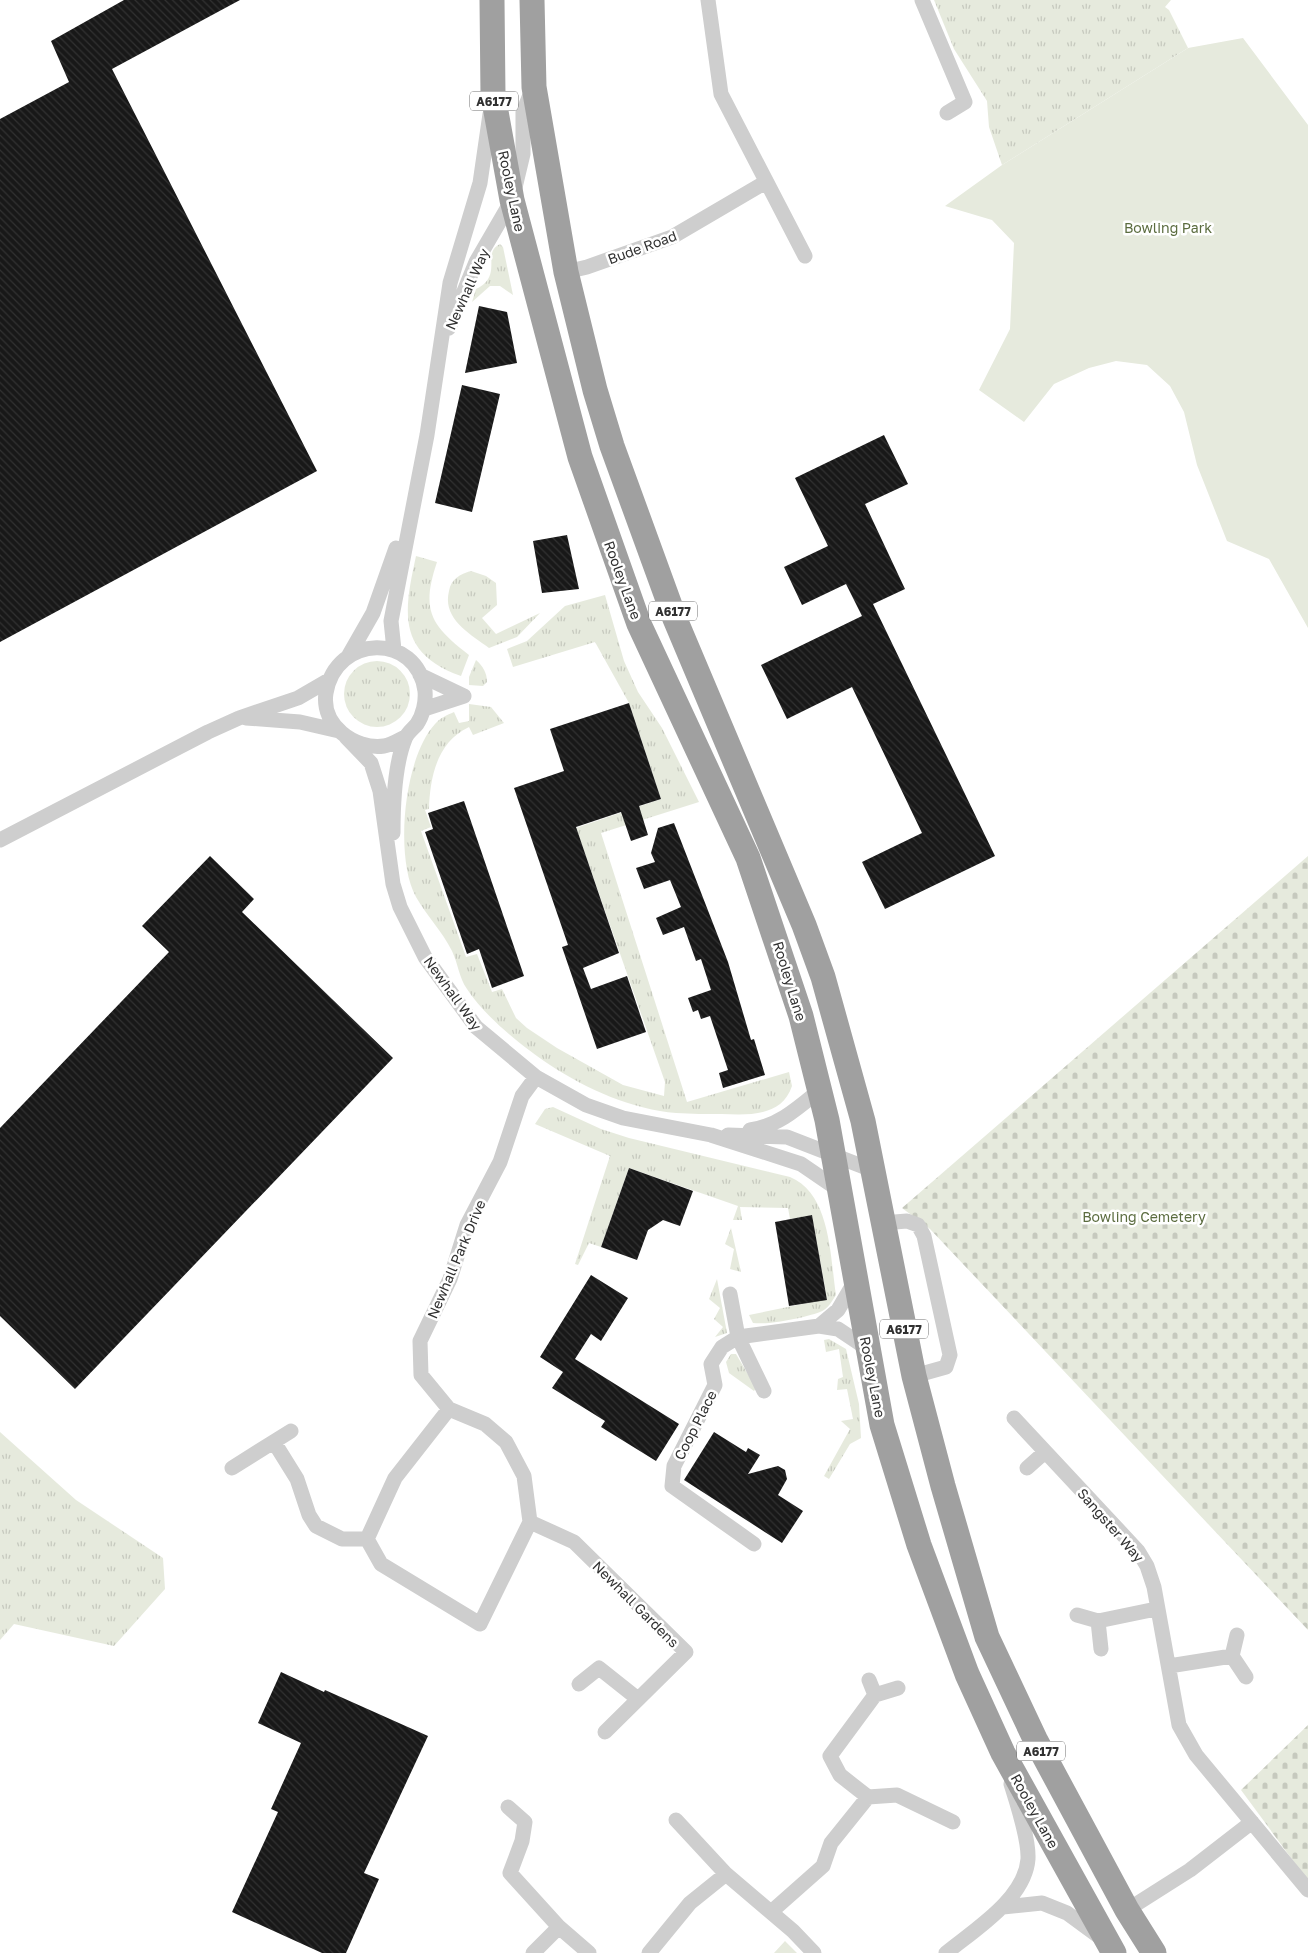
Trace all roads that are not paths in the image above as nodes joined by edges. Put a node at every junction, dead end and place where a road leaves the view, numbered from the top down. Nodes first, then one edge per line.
1 (492, 0) edge
2 (532, 0) edge
3 (708, 0) edge
4 (922, 0) edge
5 (534, 87) junction
6 (493, 95) junction
7 (947, 113) dead end
8 (766, 182) junction
9 (512, 200) junction
10 (805, 256) dead end
11 (566, 272) junction
12 (440, 351) junction
13 (419, 469) junction
14 (394, 650) junction
15 (349, 655) junction
16 (420, 675) junction
17 (328, 680) junction
18 (424, 709) junction
19 (239, 718) junction
20 (342, 734) junction
21 (405, 737) junction
22 (0, 840) edge
23 (393, 884) junction
24 (536, 1077) junction
25 (821, 1089) junction
26 (712, 1135) junction
27 (834, 1154) junction
28 (872, 1170) junction
29 (839, 1190) junction
30 (882, 1224) junction
31 (855, 1281) junction
32 (730, 1294) dead end
33 (819, 1326) junction
34 (738, 1337) junction
35 (868, 1349) junction
36 (914, 1376) junction
37 (764, 1390) dead end
38 (449, 1409) junction
39 (1014, 1418) dead end
40 (290, 1431) dead end
41 (274, 1442) junction
42 (1046, 1452) junction
43 (232, 1468) dead end
44 (1027, 1468) dead end
45 (530, 1522) junction
46 (367, 1539) junction
47 (754, 1544) dead end
48 (1156, 1609) junction
49 (1077, 1615) dead end
50 (1098, 1621) junction
51 (1237, 1635) dead end
52 (1102, 1649) dead end
53 (1232, 1656) junction
54 (1169, 1666) junction
55 (1246, 1677) dead end
56 (869, 1680) dead end
57 (579, 1684) dead end
58 (898, 1688) dead end
59 (875, 1695) junction
60 (638, 1699) junction
61 (605, 1732) dead end
62 (1003, 1753) junction
63 (868, 1797) junction
64 (508, 1807) dead end
65 (676, 1820) dead end
66 (953, 1822) dead end
67 (1252, 1822) junction
68 (726, 1874) junction
69 (1308, 1890) edge
70 (1002, 1908) junction
71 (1127, 1910) junction
72 (771, 1912) junction
73 (559, 1928) junction
74 (1111, 1949) edge
75 (533, 1953) edge
76 (589, 1953) edge
77 (650, 1953) edge
78 (814, 1953) edge
79 (946, 1953) edge
80 (1154, 1953) edge

1 - 6 highway, Rooley Lane / A6177
2 - 5 highway, A6177
3 - 8 street
4 - 7 street
5 - 9 street, Newhall Way
5 - 11 highway, A6177
6 - 9 highway, Rooley Lane / A6177
6 - 12 street, Newhall Way
8 - 10 street
8 - 11 street, Bude Road
9 - 12 street, Newhall Way
9 - 25 highway, Rooley Lane / A6177
11 - 28 highway, A6177
12 - 13 street, Newhall Way
13 - 14 street, Newhall Way
13 - 15 street, Newhall Way
14 - 15 street
14 - 16 street
15 - 17 street, Newhall Way
16 - 18 street
16 - 18 street
17 - 19 street
17 - 20 street, Newhall Way
18 - 21 street, Newhall Way
19 - 20 street
19 - 22 street
20 - 21 street
20 - 23 street, Newhall Way
21 - 23 street, Newhall Way
23 - 24 street, Newhall Way
24 - 26 street, Newhall Way
24 - 38 street, Newhall Park Drive
25 - 26 street, Newhall Way
25 - 27 highway, Rooley Lane / A6177
26 - 27 street, Newhall Way
26 - 29 street, Newhall Way
27 - 28 street, Newhall Way
27 - 29 highway, Rooley Lane / A6177
28 - 30 highway, A6177
29 - 31 highway, Rooley Lane / A6177
30 - 36 highway, A6177
30 - 36 street
31 - 33 street
31 - 35 highway, Rooley Lane / A6177
32 - 34 street
33 - 34 street, Coop Place
33 - 35 street, Coop Place
34 - 37 street
34 - 47 street, Coop Place
35 - 62 highway, Rooley Lane / A6177
36 - 71 highway, A6177
38 - 45 street, Newhall Park Drive
38 - 46 street
39 - 42 street, Sangster Way
40 - 41 street
41 - 43 street
41 - 46 street
42 - 44 street
42 - 48 street, Sangster Way
45 - 46 street
45 - 60 street, Newhall Gardens
48 - 50 street
48 - 54 street, Sangster Way
49 - 50 street
50 - 52 street
51 - 53 street
53 - 54 street
53 - 55 street
54 - 67 street, Sangster Way
56 - 59 street
57 - 60 street
58 - 59 street
59 - 63 street
60 - 61 street, Newhall Gardens
62 - 70 street
62 - 74 highway, Rooley Lane / A6177
63 - 66 street
63 - 72 street
64 - 73 street
65 - 68 street
67 - 69 street, Sangster Way
67 - 71 street
68 - 72 street
68 - 77 street
70 - 74 street
70 - 79 street
71 - 80 highway, A6177
72 - 78 street
73 - 75 street
73 - 76 street

